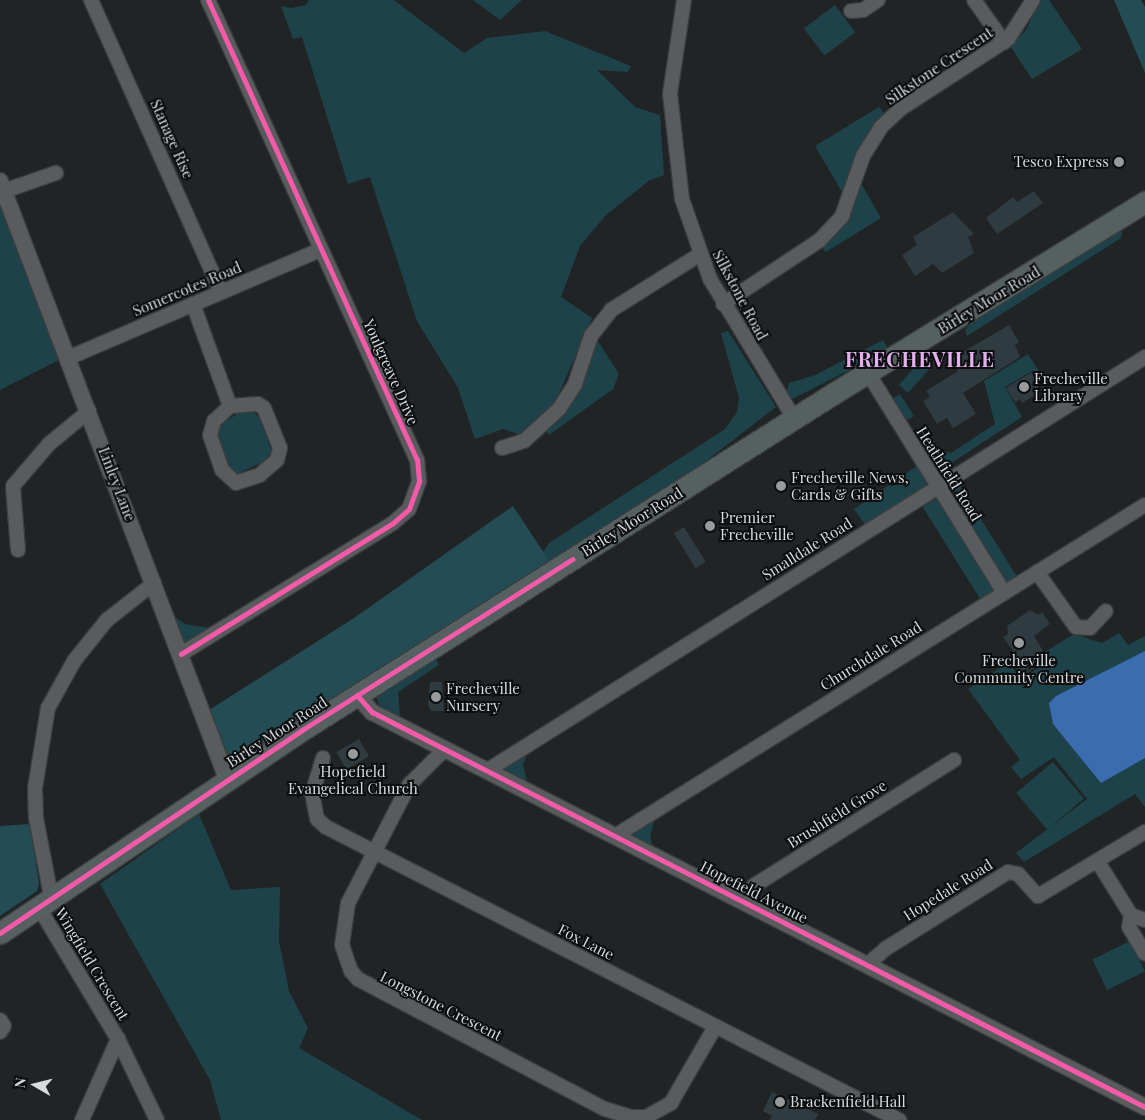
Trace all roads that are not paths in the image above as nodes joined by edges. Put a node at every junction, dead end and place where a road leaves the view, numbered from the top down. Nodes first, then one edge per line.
1 (91, 0) edge
2 (208, 0) edge
3 (684, 0) edge
4 (878, 0) edge
5 (974, 0) edge
6 (1033, 0) edge
7 (851, 11) dead end
8 (1004, 42) junction
9 (56, 173) dead end
10 (2, 186) edge
11 (1145, 202) edge
12 (320, 250) junction
13 (699, 255) junction
14 (222, 292) junction
15 (193, 304) junction
16 (723, 304) junction
17 (1145, 357) edge
18 (68, 358) junction
19 (868, 373) junction
20 (230, 406) junction
21 (89, 411) junction
22 (794, 418) junction
23 (502, 448) dead end
24 (938, 487) junction
25 (1145, 505) edge
26 (18, 550) dead end
27 (1037, 572) junction
28 (154, 583) junction
29 (1004, 592) junction
30 (1106, 610) dead end
31 (181, 654) junction
32 (357, 695) junction
33 (445, 749) junction
34 (323, 758) dead end
35 (954, 760) dead end
36 (488, 770) junction
37 (227, 779) junction
38 (1145, 832) edge
39 (615, 836) junction
40 (375, 852) junction
41 (1098, 862) junction
42 (742, 900) junction
43 (44, 901) junction
44 (1131, 915) junction
45 (1145, 920) edge
46 (0, 933) edge
47 (1145, 954) edge
48 (868, 964) junction
49 (0, 1020) edge
50 (715, 1027) junction
51 (0, 1032) edge
52 (118, 1039) junction
53 (1145, 1107) edge
54 (884, 1116) edge
55 (82, 1120) edge
56 (157, 1120) edge
57 (899, 1120) edge

1 - 14 street, Stanage Rise
2 - 12 street, Youlgreave Drive
3 - 13 street, Silkstone Road
4 - 7 street
5 - 8 street
6 - 8 street, Silkstone Crescent
8 - 16 street, Silkstone Crescent
9 - 10 street, Linley Lane
10 - 18 street, Linley Lane
11 - 19 main road, Birley Moor Road
12 - 14 street, Somercotes Road
12 - 31 street, Youlgreave Drive
13 - 16 street, Silkstone Road
13 - 23 street
14 - 15 street, Somercotes Road
15 - 18 street, Somercotes Road
15 - 20 street
16 - 22 street, Silkstone Road
17 - 24 street, Smalldale Road
18 - 21 street, Linley Lane
19 - 22 main road, Birley Moor Road
19 - 24 street, Heathfield Road
20 - 20 street
21 - 26 street
21 - 28 street, Linley Lane
22 - 32 main road, Birley Moor Road
24 - 29 street, Heathfield Road
24 - 36 street, Smalldale Road
25 - 27 street, Churchdale Road
27 - 29 street, Churchdale Road
27 - 30 street
28 - 31 street, Linley Lane
28 - 43 street
29 - 39 street, Churchdale Road
31 - 37 street, Linley Lane
32 - 33 street, Hopefield Avenue
32 - 37 main road, Birley Moor Road
33 - 36 street, Hopefield Avenue
33 - 40 street, Longstone Crescent
34 - 40 street, Fox Lane
35 - 42 street, Brushfield Grove
36 - 39 street, Hopefield Avenue
37 - 43 main road, Birley Moor Road
38 - 41 street, Hopedale Road
39 - 42 street, Hopefield Avenue
40 - 50 street, Fox Lane
40 - 50 street, Longstone Crescent
41 - 44 street
41 - 48 street, Hopedale Road
42 - 48 street, Hopefield Avenue
43 - 46 main road, Birley Moor Road
43 - 52 street, Wingfield Crescent
44 - 45 street
44 - 47 street
48 - 53 street, Hopefield Avenue
49 - 51 street
50 - 54 street, Fox Lane
52 - 55 street, Wingfield Crescent
52 - 56 street, Wingfield Crescent
54 - 57 street, Fox Lane

